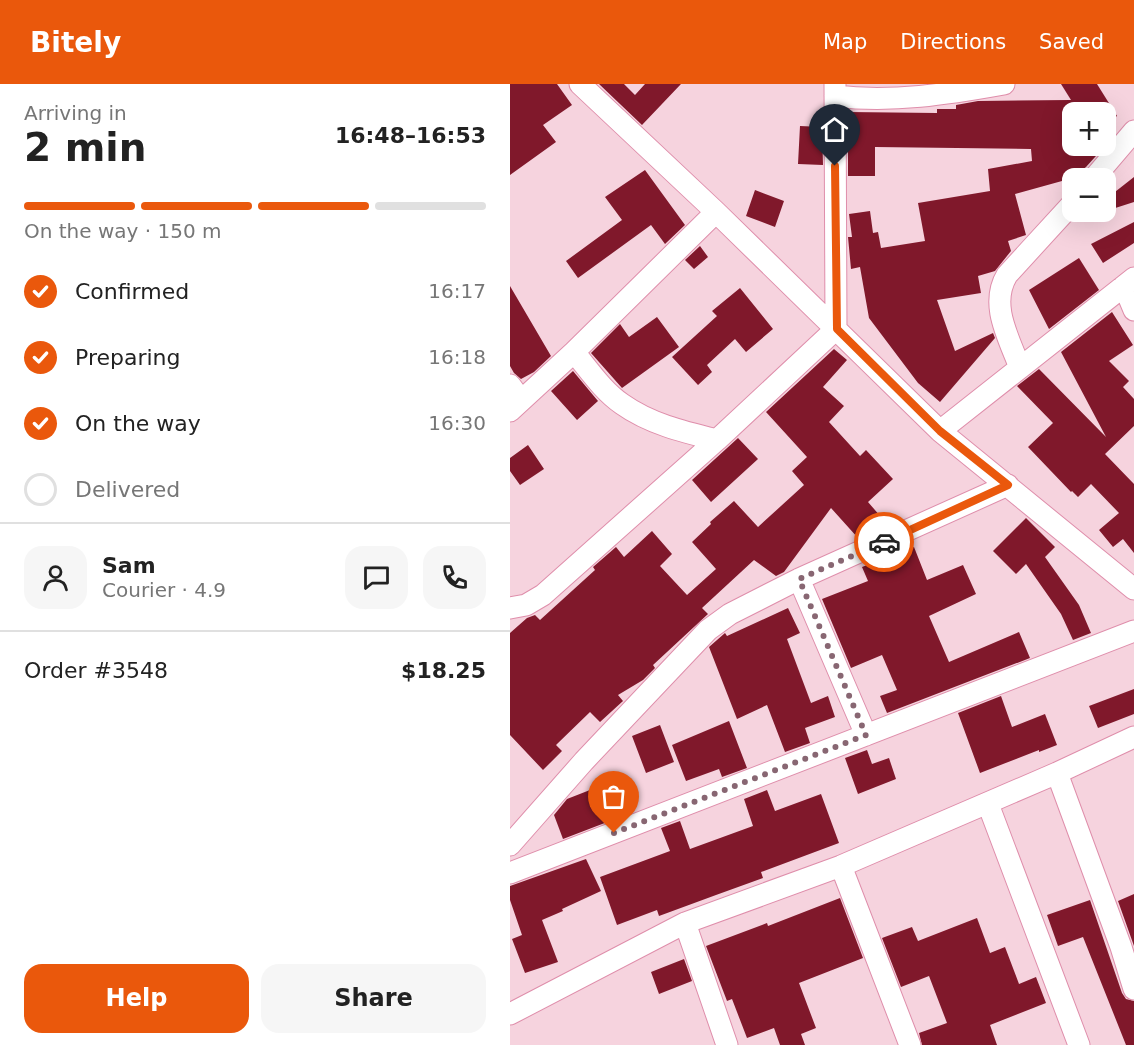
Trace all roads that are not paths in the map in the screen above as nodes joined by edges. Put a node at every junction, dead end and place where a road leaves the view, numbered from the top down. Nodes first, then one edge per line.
1 (580, 84) edge
2 (998, 85) edge
3 (835, 90) edge
4 (1134, 131) edge
5 (1103, 168) edge
6 (716, 212) junction
7 (1062, 215) edge
8 (1129, 282) edge
9 (1134, 310) edge
10 (837, 329) junction
11 (574, 352) junction
12 (1020, 368) junction
13 (514, 399) edge
14 (940, 431) junction
15 (717, 440) junction
16 (1008, 485) junction
17 (799, 579) junction
18 (1134, 589) edge
19 (510, 608) edge
20 (1134, 631) edge
21 (866, 735) junction
22 (1134, 736) edge
23 (1058, 773) junction
24 (988, 804) junction
25 (512, 837) edge
26 (841, 866) junction
27 (510, 873) edge
28 (685, 923) junction
29 (1134, 989) edge
30 (510, 1014) edge
31 (727, 1045) edge
32 (910, 1045) edge
33 (1079, 1045) edge

1 - 6 street
2 - 3 street
3 - 10 street
4 - 5 street
6 - 10 street
6 - 11 street
7 - 12 street
8 - 9 street
8 - 12 street
10 - 14 street
10 - 15 street
11 - 13 street
11 - 15 street
12 - 14 street
14 - 16 street
15 - 19 street
16 - 17 street
16 - 18 street
17 - 21 street
17 - 25 street
20 - 21 street
21 - 27 street
22 - 23 street
23 - 24 street
23 - 29 street
24 - 26 street
24 - 33 street
26 - 28 street
26 - 32 street
28 - 30 street
28 - 31 street

